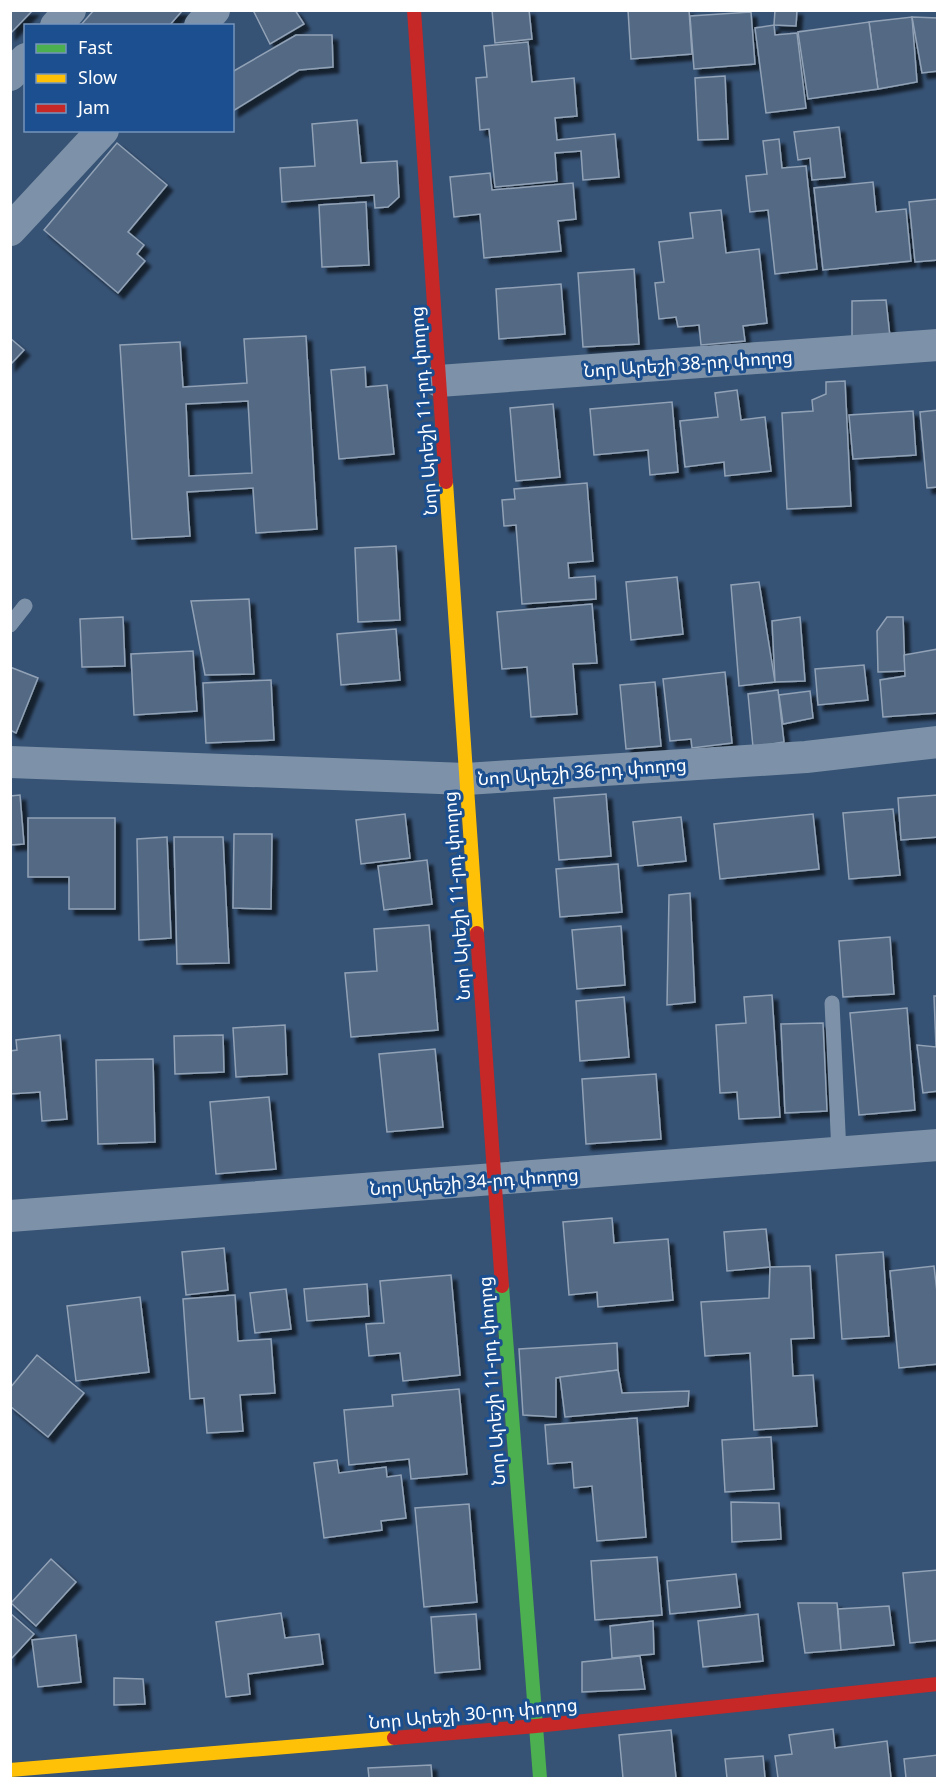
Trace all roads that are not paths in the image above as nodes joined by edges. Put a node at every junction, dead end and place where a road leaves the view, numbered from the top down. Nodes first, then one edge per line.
1 (70, 10) edge
2 (214, 10) edge
3 (414, 10) edge
4 (58, 24) edge
5 (202, 24) edge
6 (24, 61) edge
7 (10, 75) edge
8 (101, 132) edge
9 (10, 230) edge
10 (938, 345) edge
11 (439, 381) junction
12 (25, 606) dead end
13 (10, 625) edge
14 (938, 742) edge
15 (10, 762) edge
16 (466, 778) junction
17 (832, 1004) dead end
18 (938, 1145) edge
19 (839, 1153) junction
20 (494, 1179) junction
21 (10, 1216) edge
22 (938, 1684) edge
23 (536, 1726) junction
24 (10, 1770) edge
25 (540, 1779) edge

1 - 4 street
2 - 5 street
3 - 11 street, Նոր Արեշի 11-րդ փողոց
6 - 7 street
8 - 9 street
10 - 11 street, Նոր Արեշի 38-րդ փողոց
11 - 16 street, Նոր Արեշի 11-րդ փողոց
12 - 13 lane
14 - 16 street, Նոր Արեշի 36-րդ փողոց
15 - 16 street, Նոր Արեշի 36-րդ փողոց
16 - 20 street, Նոր Արեշի 11-րդ փողոց
17 - 19 lane
18 - 19 street, Նոր Արեշի 34-րդ փողոց
19 - 20 street, Նոր Արեշի 34-րդ փողոց
20 - 21 street, Նոր Արեշի 34-րդ փողոց
20 - 23 street, Նոր Արեշի 11-րդ փողոց
22 - 23 street, Նոր Արեշի 30-րդ փողոց
23 - 24 street, Նոր Արեշի 30-րդ փողոց
23 - 25 street, Նոր Արեշի 11-րդ փողոց

